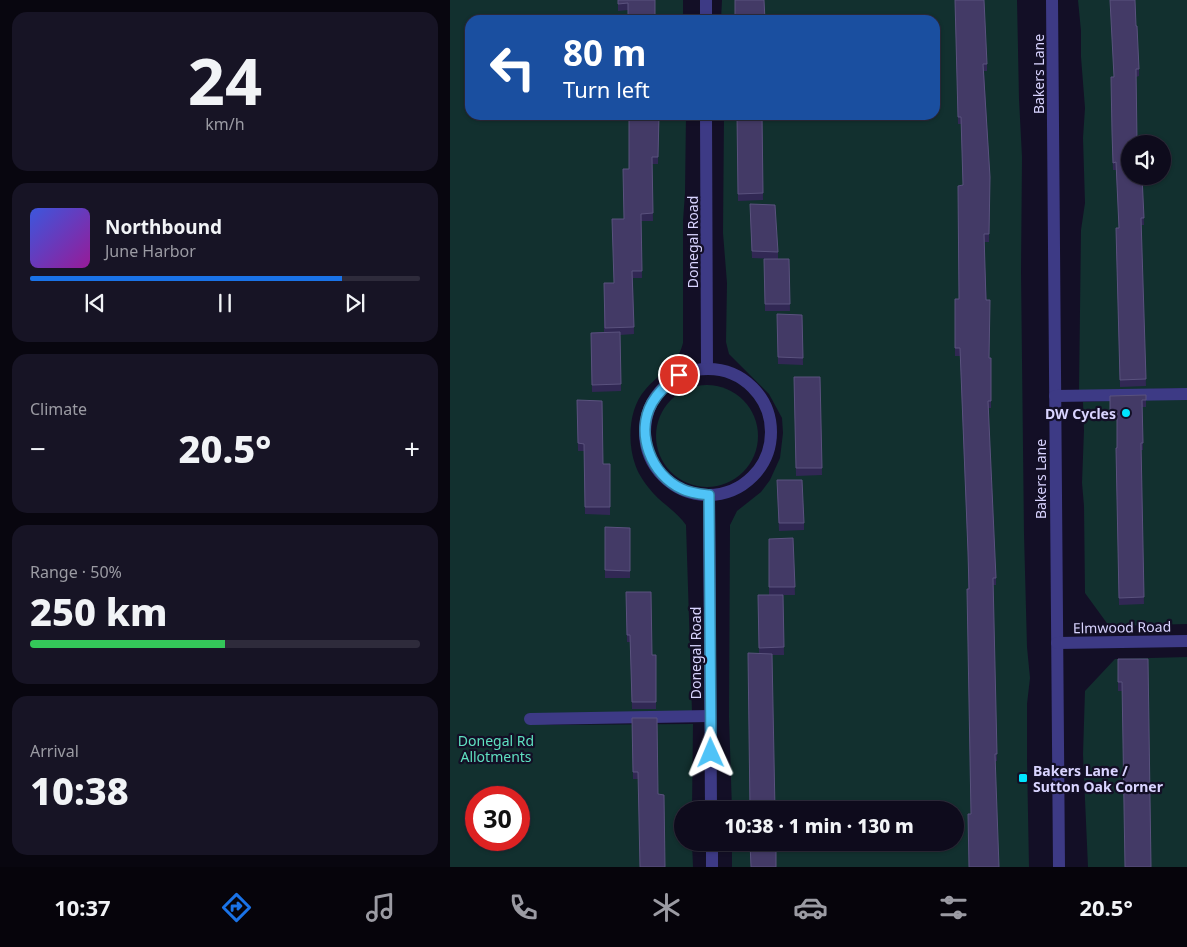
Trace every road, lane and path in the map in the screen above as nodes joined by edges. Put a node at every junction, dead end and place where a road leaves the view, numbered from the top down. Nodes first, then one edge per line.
1 (706, 0) edge
2 (1052, 0) edge
3 (706, 15) edge
4 (706, 120) edge
5 (707, 368) junction
6 (1187, 394) edge
7 (1055, 396) junction
8 (709, 495) junction
9 (1187, 640) edge
10 (1057, 643) junction
11 (710, 716) junction
12 (530, 719) dead end
13 (711, 801) edge
14 (712, 851) edge
15 (712, 867) edge
16 (1059, 867) edge

1 - 3 street
2 - 7 street, Bakers Lane
4 - 5 street, Donegal Road
5 - 8 street
5 - 8 street
6 - 7 street
7 - 10 street, Bakers Lane
8 - 11 street, Donegal Road
9 - 10 street, Elmwood Road
10 - 16 street, Bakers Lane
11 - 12 street
11 - 13 street, Donegal Road
14 - 15 street

